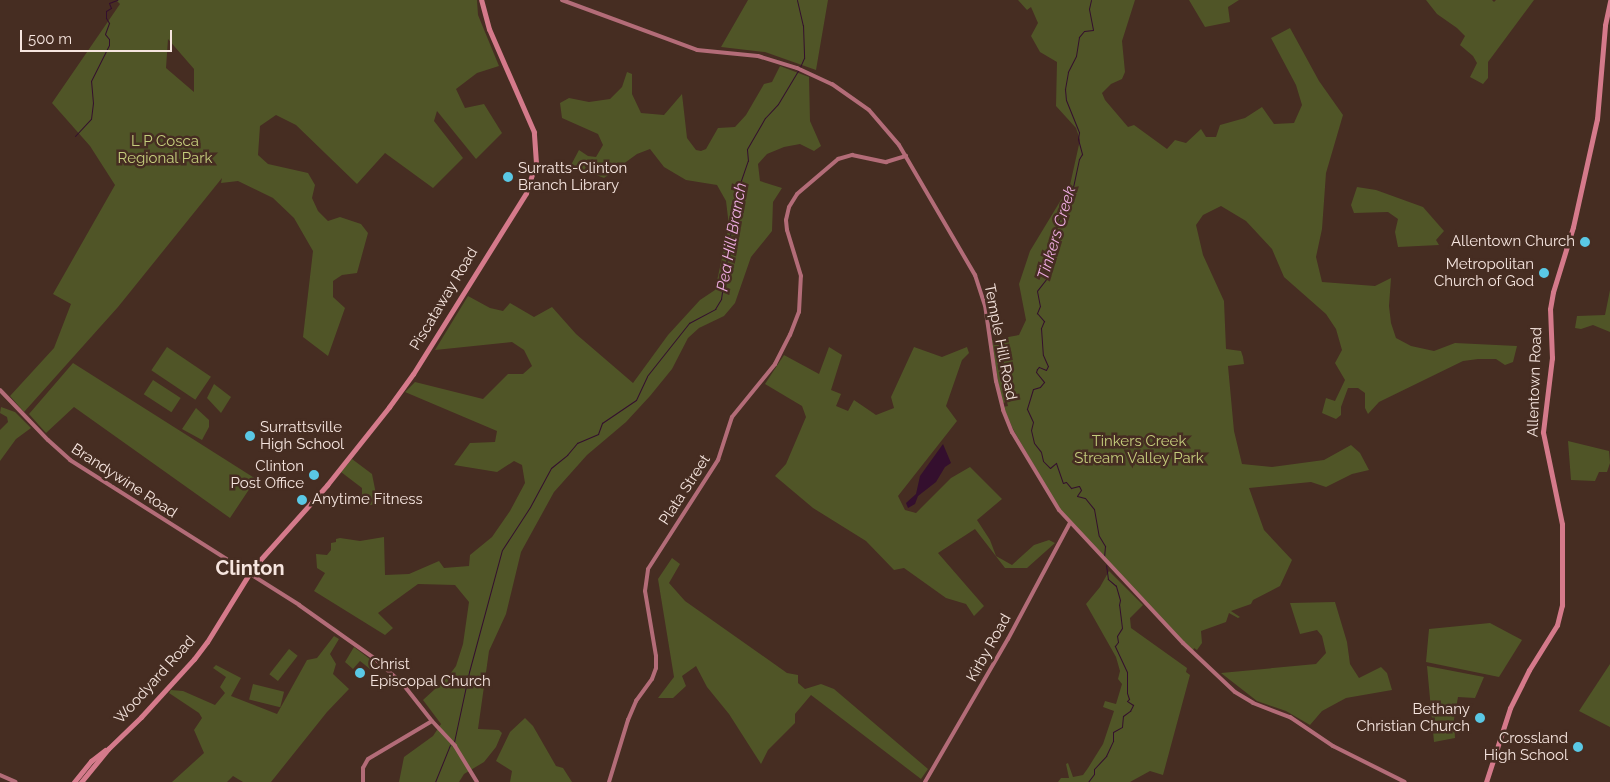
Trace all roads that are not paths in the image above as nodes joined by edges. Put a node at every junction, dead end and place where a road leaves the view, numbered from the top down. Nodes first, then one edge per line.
1 (481, 0) edge
2 (562, 0) edge
3 (1610, 1) edge
4 (906, 156) junction
5 (0, 390) edge
6 (2, 396) edge
7 (1070, 523) junction
8 (249, 575) junction
9 (432, 721) junction
10 (108, 749) junction
11 (0, 775) edge
12 (16, 782) edge
13 (74, 782) edge
14 (81, 782) edge
15 (363, 782) edge
16 (477, 782) edge
17 (609, 782) edge
18 (925, 782) edge
19 (1404, 782) edge
20 (1486, 782) edge

1 - 8 main road, Piscataway Road
2 - 4 main road, Temple Hill Road
3 - 20 main road, Allentown Road
4 - 7 main road, Temple Hill Road
4 - 17 main road, Plata Street
5 - 6 main road, Brandywine Road
6 - 8 main road, Brandywine Road
7 - 18 main road, Kirby Road
7 - 19 main road, Temple Hill Road
8 - 9 main road, Brandywine Road
8 - 10 main road, Woodyard Road
9 - 15 main road
9 - 16 main road, Brandywine Road
10 - 13 main road, Woodyard Road
10 - 14 main road, Woodyard Road
11 - 12 main road

